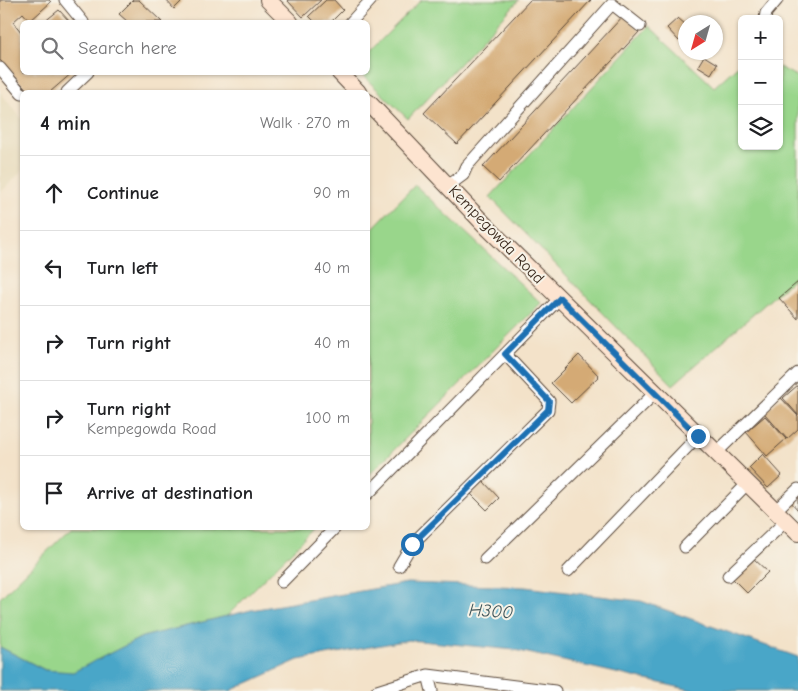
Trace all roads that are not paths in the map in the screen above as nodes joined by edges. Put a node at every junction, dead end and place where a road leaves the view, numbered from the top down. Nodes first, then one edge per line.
1 (65, 0) edge
2 (371, 0) edge
3 (777, 0) edge
4 (272, 1) edge
5 (610, 2) edge
6 (766, 15) edge
7 (81, 20) edge
8 (288, 20) edge
9 (353, 20) edge
10 (640, 26) dead end
11 (0, 68) edge
12 (85, 75) edge
13 (342, 75) edge
14 (69, 90) edge
15 (356, 90) edge
16 (20, 92) edge
17 (370, 104) edge
18 (447, 184) junction
19 (560, 298) junction
20 (505, 354) junction
21 (798, 373) edge
22 (655, 393) junction
23 (698, 436) junction
24 (716, 453) junction
25 (748, 484) junction
26 (798, 489) edge
27 (370, 492) edge
28 (780, 516) junction
29 (333, 530) edge
30 (798, 534) edge
31 (685, 547) dead end
32 (484, 560) dead end
33 (399, 566) dead end
34 (568, 571) dead end
35 (728, 576) dead end
36 (282, 582) dead end
37 (428, 675) junction
38 (503, 688) edge
39 (377, 691) edge
40 (432, 691) edge
41 (556, 691) edge

1 - 7 street
2 - 9 street
3 - 6 street
4 - 8 street
5 - 10 street
5 - 18 street
11 - 16 street
12 - 14 street
13 - 15 street
17 - 18 street, Kempegowda Road
18 - 19 street, Kempegowda Road
19 - 20 street
19 - 22 street, Kempegowda Road
20 - 27 street
20 - 33 street
21 - 24 street
22 - 23 street, Kempegowda Road
22 - 32 street
23 - 24 street, Kempegowda Road
23 - 34 street
24 - 25 street, Kempegowda Road
25 - 28 street, Kempegowda Road
25 - 31 street
26 - 28 street
28 - 30 street, Kempegowda Road
28 - 35 street
29 - 36 street
37 - 38 street
37 - 39 street
37 - 40 street
38 - 41 street

